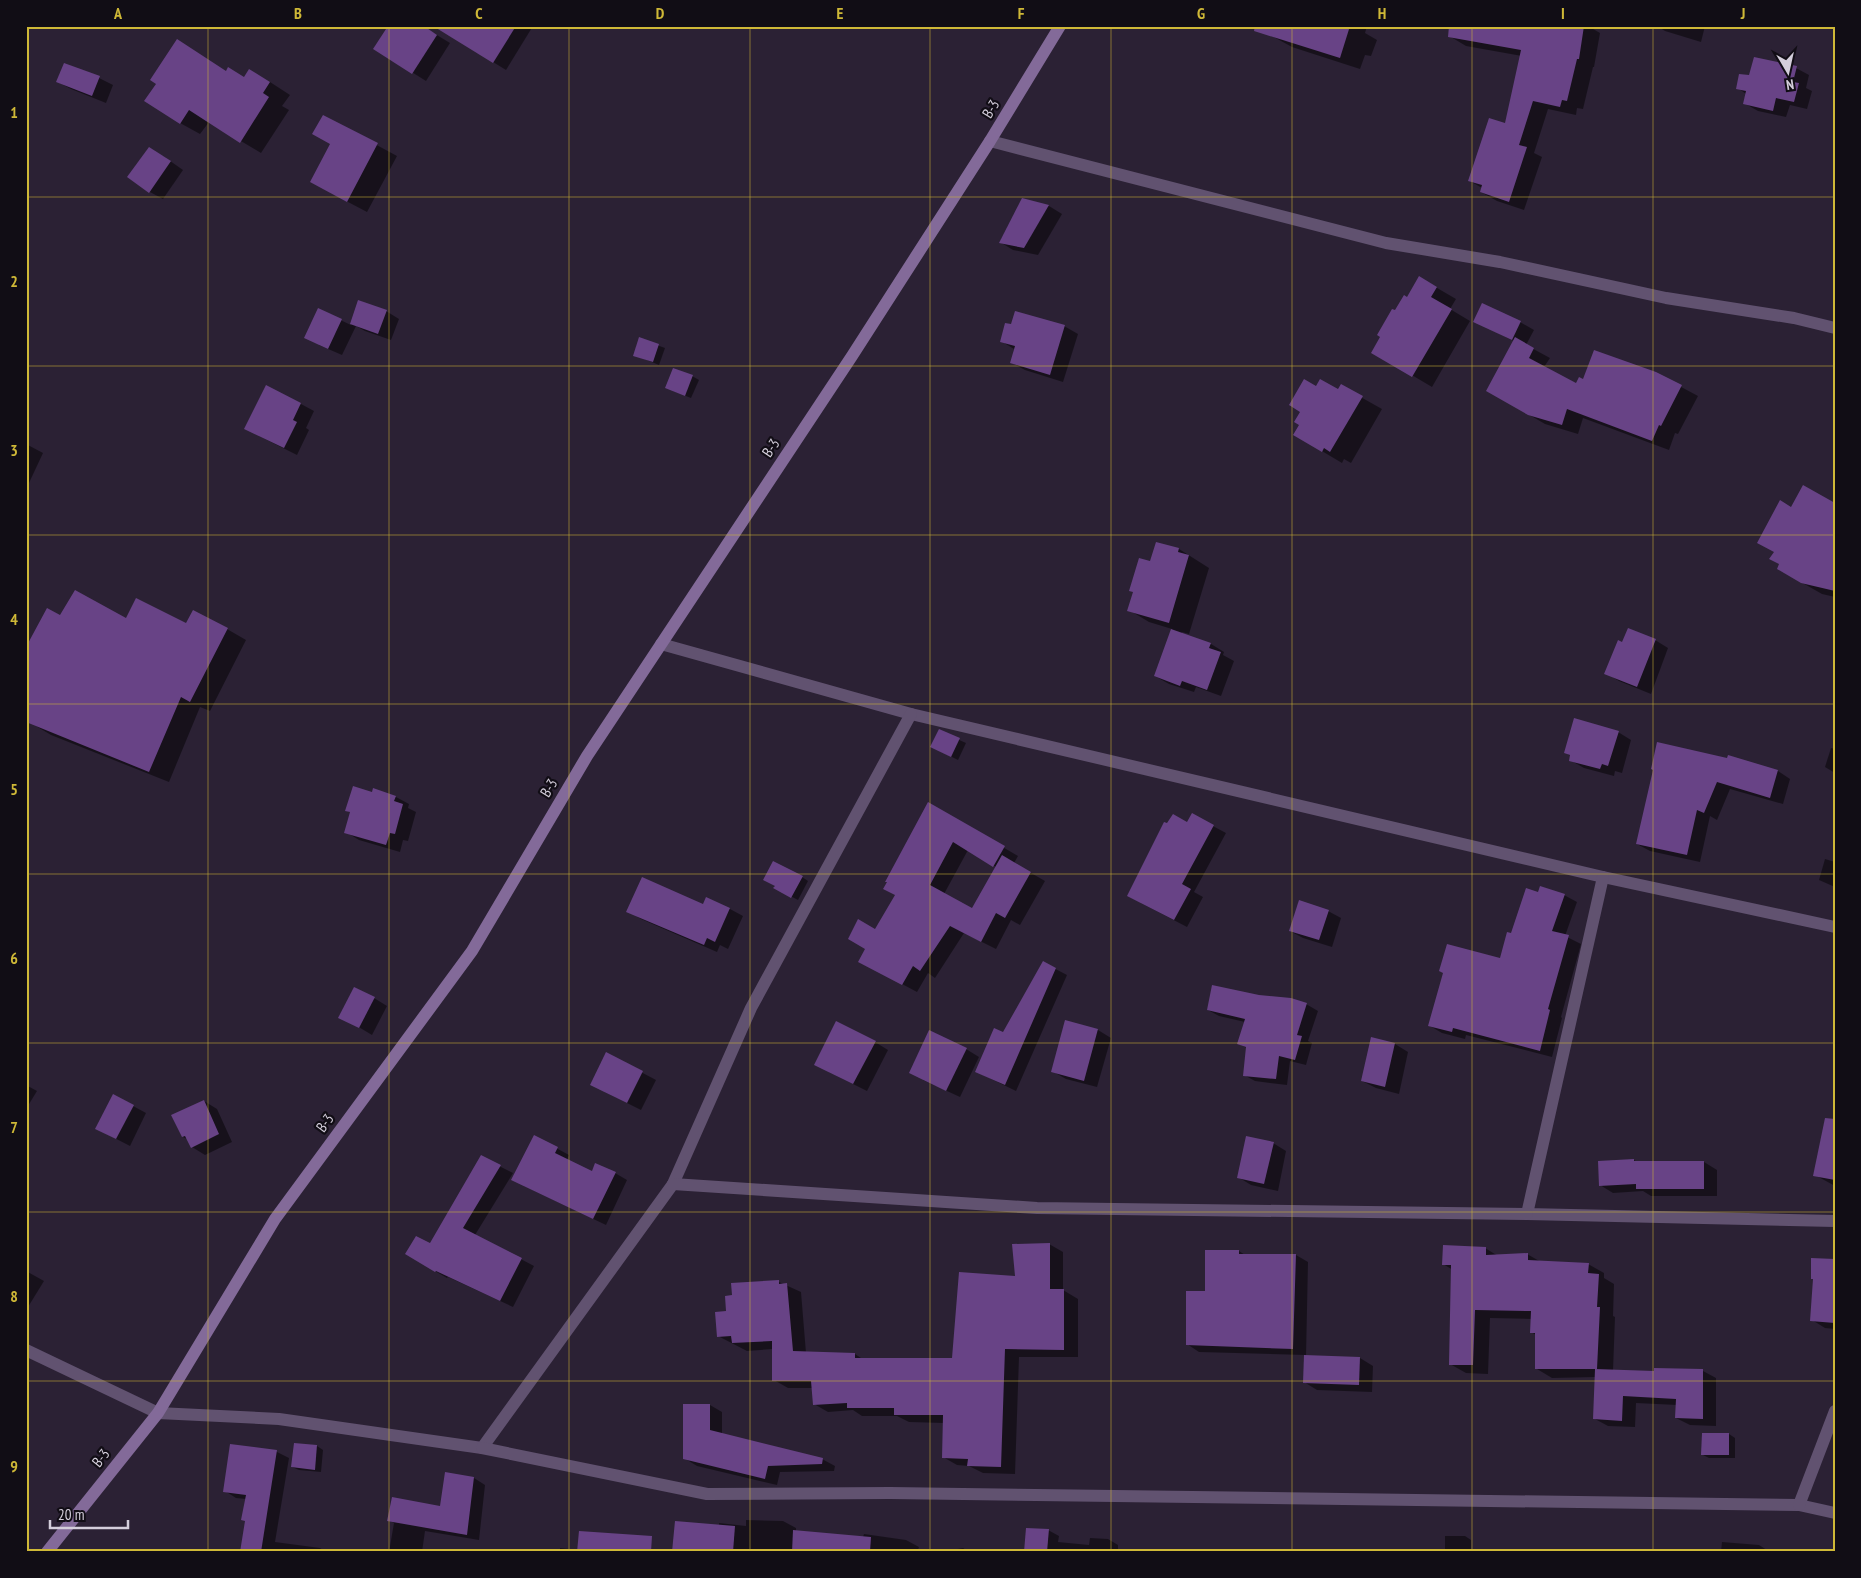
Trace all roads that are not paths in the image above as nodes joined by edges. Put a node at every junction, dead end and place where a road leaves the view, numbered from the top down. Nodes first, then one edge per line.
1 (1060, 26) edge
2 (990, 140) junction
3 (1835, 328) edge
4 (661, 644) junction
5 (911, 714) junction
6 (1603, 877) junction
7 (1835, 927) edge
8 (673, 1184) junction
9 (1527, 1214) junction
10 (1835, 1222) edge
11 (26, 1350) edge
12 (1835, 1411) edge
13 (158, 1413) junction
14 (482, 1448) junction
15 (1799, 1505) junction
16 (1835, 1513) edge
17 (47, 1552) edge

1 - 2 main road, B-3
2 - 3 street
2 - 4 main road, B-3
4 - 5 street
4 - 13 main road, B-3
5 - 6 street
5 - 8 street
6 - 7 street
6 - 9 street
8 - 9 street
8 - 14 street
9 - 10 street
11 - 13 street
12 - 15 street
13 - 14 street
13 - 17 main road, B-3
14 - 15 street
15 - 16 street

